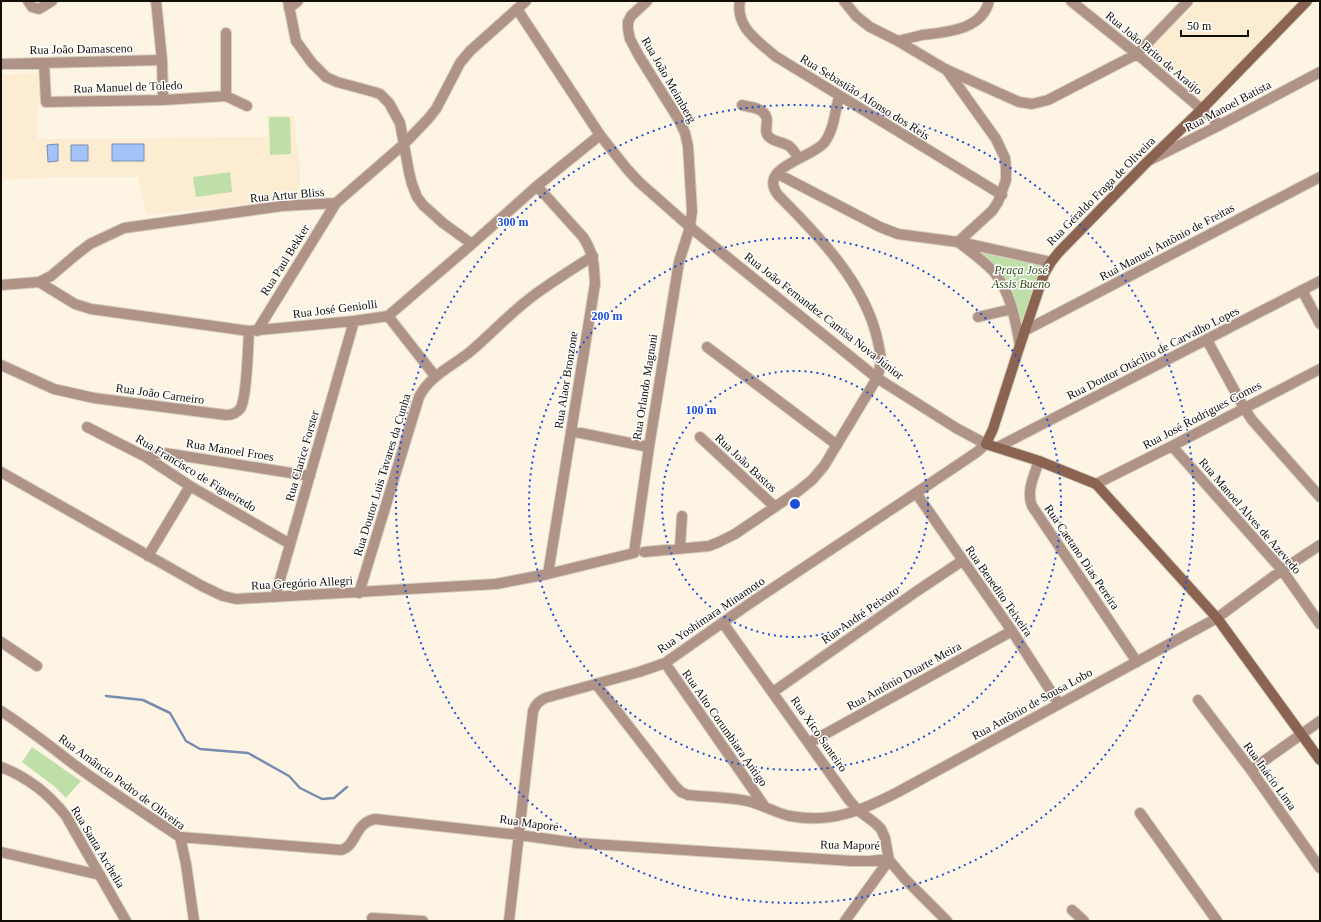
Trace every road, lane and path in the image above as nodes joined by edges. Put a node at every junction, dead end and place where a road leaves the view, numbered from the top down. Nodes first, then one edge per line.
1 (28, 1) edge
2 (52, 1) edge
3 (156, 1) edge
4 (298, 1) edge
5 (526, 1) edge
6 (647, 1) edge
7 (740, 1) edge
8 (844, 1) edge
9 (989, 1) edge
10 (1071, 1) edge
11 (1188, 1) edge
12 (1307, 1) edge
13 (289, 4) edge
14 (517, 9) junction
15 (226, 33) dead end
16 (898, 41) junction
17 (1137, 54) junction
18 (162, 60) junction
19 (44, 63) junction
20 (1, 64) edge
21 (946, 69) junction
22 (1320, 72) edge
23 (226, 96) junction
24 (839, 96) junction
25 (163, 100) junction
26 (742, 105) dead end
27 (247, 106) dead end
28 (1201, 110) junction
29 (1220, 125) junction
30 (600, 135) junction
31 (404, 144) junction
32 (798, 158) junction
33 (1147, 162) junction
34 (778, 174) junction
35 (1320, 177) edge
36 (536, 186) junction
37 (1002, 195) junction
38 (336, 203) junction
39 (690, 227) junction
40 (958, 242) junction
41 (472, 244) junction
42 (593, 256) junction
43 (1051, 262) junction
44 (1320, 281) edge
45 (39, 282) junction
46 (1, 285) edge
47 (1302, 290) junction
48 (1012, 309) junction
49 (388, 316) junction
50 (978, 316) dead end
51 (354, 321) junction
52 (1320, 324) edge
53 (1026, 330) junction
54 (253, 331) junction
55 (1207, 340) junction
56 (1020, 345) junction
57 (707, 347) dead end
58 (1, 365) edge
59 (1320, 369) edge
60 (435, 376) junction
61 (877, 378) junction
62 (1244, 408) junction
63 (87, 427) dead end
64 (570, 431) junction
65 (700, 437) dead end
66 (986, 444) junction
67 (837, 445) junction
68 (649, 446) junction
69 (1172, 446) junction
70 (998, 447) junction
71 (146, 457) junction
72 (1039, 461) junction
73 (1, 472) edge
74 (310, 476) junction
75 (1096, 484) junction
76 (190, 486) junction
77 (916, 494) junction
78 (1320, 498) edge
79 (775, 507) junction
80 (682, 516) dead end
81 (290, 544) junction
82 (1320, 545) edge
83 (680, 548) junction
84 (639, 552) junction
85 (148, 556) junction
86 (962, 561) junction
87 (1282, 570) junction
88 (548, 574) junction
89 (360, 593) junction
90 (275, 597) junction
91 (1217, 618) junction
92 (723, 623) junction
93 (1320, 624) edge
94 (1012, 631) junction
95 (1, 642) edge
96 (1137, 662) junction
97 (665, 663) junction
98 (37, 666) dead end
99 (596, 684) junction
100 (773, 692) junction
101 (1198, 700) dead end
102 (1059, 704) junction
103 (1, 711) edge
104 (1320, 721) edge
105 (1301, 734) junction
106 (809, 743) junction
107 (1320, 760) edge
108 (1, 767) edge
109 (1251, 770) junction
110 (765, 807) junction
111 (859, 811) junction
112 (1140, 813) dead end
113 (519, 835) junction
114 (180, 837) junction
115 (1, 852) edge
116 (889, 859) junction
117 (1320, 868) edge
118 (100, 875) junction
119 (1072, 910) dead end
120 (372, 918) dead end
121 (126, 921) edge
122 (194, 921) edge
123 (423, 921) edge
124 (508, 921) edge
125 (845, 921) edge
126 (947, 921) edge
127 (1084, 921) edge
128 (1217, 921) edge

1 - 2 street
3 - 18 street
4 - 13 street
5 - 14 street, Rua Artur Bliss
6 - 39 street, Rua João Meimberg
7 - 24 street, Rua Sebastião Afonso dos Reis
8 - 16 street
9 - 16 street
10 - 17 street, Rua João Brito de Araújo
11 - 17 street
12 - 28 main road, Rua Geraldo Fraga de Oliveira
13 - 31 street
14 - 30 street, Rua João Fernandez Camisa Nova Júnior
14 - 31 street, Rua Artur Bliss
15 - 23 street
16 - 21 street
17 - 21 street
17 - 28 street, Rua João Brito de Araújo
18 - 19 street, Rua João Damasceno
18 - 25 street
19 - 20 street, Rua João Damasceno
19 - 25 street, Rua Manuel de Toledo
21 - 37 street
22 - 29 street, Rua Manoel Batista
23 - 25 street, Rua Manuel de Toledo
23 - 27 street, Rua Manuel de Toledo
24 - 32 street
24 - 37 street, Rua Sebastião Afonso dos Reis
26 - 32 street
28 - 29 street, Rua João Brito de Araújo
28 - 33 main road, Rua Geraldo Fraga de Oliveira
29 - 33 street, Rua Manoel Batista
30 - 36 street, Rua José Geniolli
30 - 39 street, Rua João Fernandez Camisa Nova Júnior
31 - 38 street, Rua Artur Bliss
31 - 41 street
32 - 34 street
33 - 43 main road, Rua Geraldo Fraga de Oliveira
34 - 40 street
34 - 61 street, Rua Gregório Allegri
35 - 53 street, Rua Manuel Antônio de Freitas
36 - 41 street, Rua José Geniolli
36 - 42 street, Rua Alaor Bronzone
37 - 40 street
38 - 45 street, Rua Artur Bliss
38 - 54 street, Rua Paul Bekker
39 - 61 street, Rua João Fernandez Camisa Nova Júnior
39 - 68 street, Rua Orlando Magnani
40 - 43 street
40 - 48 street
41 - 49 street, Rua José Geniolli
42 - 60 street, Rua Doutor Luis Tavares da Cunha
42 - 64 street, Rua Alaor Bronzone
43 - 53 main road, Rua Geraldo Fraga de Oliveira
44 - 47 street, Rua Doutor Otácilio de Carvalho Lopes
45 - 46 street, Rua Artur Bliss
45 - 54 street, Rua José Geniolli
47 - 52 street
47 - 55 street, Rua Doutor Otácilio de Carvalho Lopes
48 - 50 street
48 - 56 street
49 - 51 street, Rua José Geniolli
49 - 60 street
51 - 54 street, Rua José Geniolli
51 - 74 street, Rua Clarice Forster
53 - 56 main road, Rua Geraldo Fraga de Oliveira
54 - 58 street, Rua João Carneiro
55 - 62 street
55 - 70 street, Rua Doutor Otácilio de Carvalho Lopes
56 - 66 main road, Rua Geraldo Fraga de Oliveira
57 - 67 street
59 - 62 street, Rua José Rodrigues Gomes
60 - 89 street, Rua Doutor Luis Tavares da Cunha
61 - 66 street, Rua João Fernandez Camisa Nova Júnior
61 - 67 street, Rua Gregório Allegri
62 - 69 street, Rua José Rodrigues Gomes
62 - 78 street
63 - 71 street, Rua Francisco de Figueiredo
64 - 68 street
64 - 88 street, Rua Alaor Bronzone
65 - 79 street, Rua João Bastos
66 - 70 main road, Rua João Fernandez Camisa Nova Júnior
66 - 77 street, Rua Yoshimara Minamoto
67 - 79 street, Rua Gregório Allegri
68 - 84 street, Rua Orlando Magnani
69 - 75 street, Rua José Rodrigues Gomes
69 - 87 street, Rua Manoel Alves de Azevedo
70 - 72 main road, Rua João Fernandez Camisa Nova Júnior
71 - 74 street, Rua Manoel Froes
71 - 76 street, Rua Francisco de Figueiredo
72 - 75 main road, Rua João Fernandez Camisa Nova Júnior
72 - 96 street, Rua Caetano Dias Pereira
73 - 85 street, Rua Gregório Allegri
74 - 81 street, Rua Clarice Forster
75 - 91 main road, Rua João Fernandez Camisa Nova Júnior
76 - 81 street, Rua Francisco de Figueiredo
76 - 85 street
77 - 86 street, Rua Benedito Teixeira
77 - 92 street, Rua Yoshimara Minamoto
79 - 83 street, Rua Gregório Allegri
80 - 83 street
81 - 90 street, Rua Clarice Forster
82 - 87 street, Rua Antônio de Sousa Lobo
83 - 84 street, Rua Gregório Allegri
84 - 88 street, Rua Gregório Allegri
85 - 90 street, Rua Gregório Allegri
86 - 94 street, Rua Benedito Teixeira
86 - 100 street, Rua André Peixoto
87 - 91 street, Rua Antônio de Sousa Lobo
87 - 93 street, Rua Manoel Alves de Azevedo
88 - 89 street, Rua Gregório Allegri
89 - 90 street, Rua Gregório Allegri
91 - 96 street, Rua Antônio de Sousa Lobo
91 - 105 main road, Rua João Fernandez Camisa Nova Júnior
92 - 97 street, Rua Yoshimara Minamoto
92 - 100 street, Rua Xico Santeiro
94 - 102 street, Rua Benedito Teixeira
94 - 106 street, Rua Antônio Duarte Meira
95 - 98 street
96 - 102 street, Rua Antônio de Sousa Lobo
97 - 99 street, Rua Yoshimara Minamoto
97 - 110 street, Rua Alto Corumbiara Antigo
99 - 110 street, Rua Antônio de Sousa Lobo
99 - 113 street, Rua Yoshimara Minamoto
100 - 106 street, Rua Xico Santeiro
101 - 109 street, Rua Inácio Lima
102 - 111 street, Rua Antônio de Sousa Lobo
103 - 114 street, Rua Amâncio Pedro de Oliveira
104 - 105 street
105 - 107 main road, Rua João Fernandez Camisa Nova Júnior
105 - 109 street
106 - 111 street, Rua Xico Santeiro
108 - 118 street, Rua Santa Archelia
109 - 117 street, Rua Inácio Lima
110 - 111 street, Rua Antônio de Sousa Lobo
111 - 116 street, Rua Xico Santeiro
112 - 128 street
113 - 114 street, Rua Maporé
113 - 116 street, Rua Maporé
113 - 124 street, Rua Yoshimara Minamoto
114 - 122 street, Rua Amâncio Pedro de Oliveira
115 - 118 street
116 - 125 street
116 - 126 street, Rua Maporé
118 - 121 street, Rua Santa Archelia
119 - 127 street
120 - 123 street

